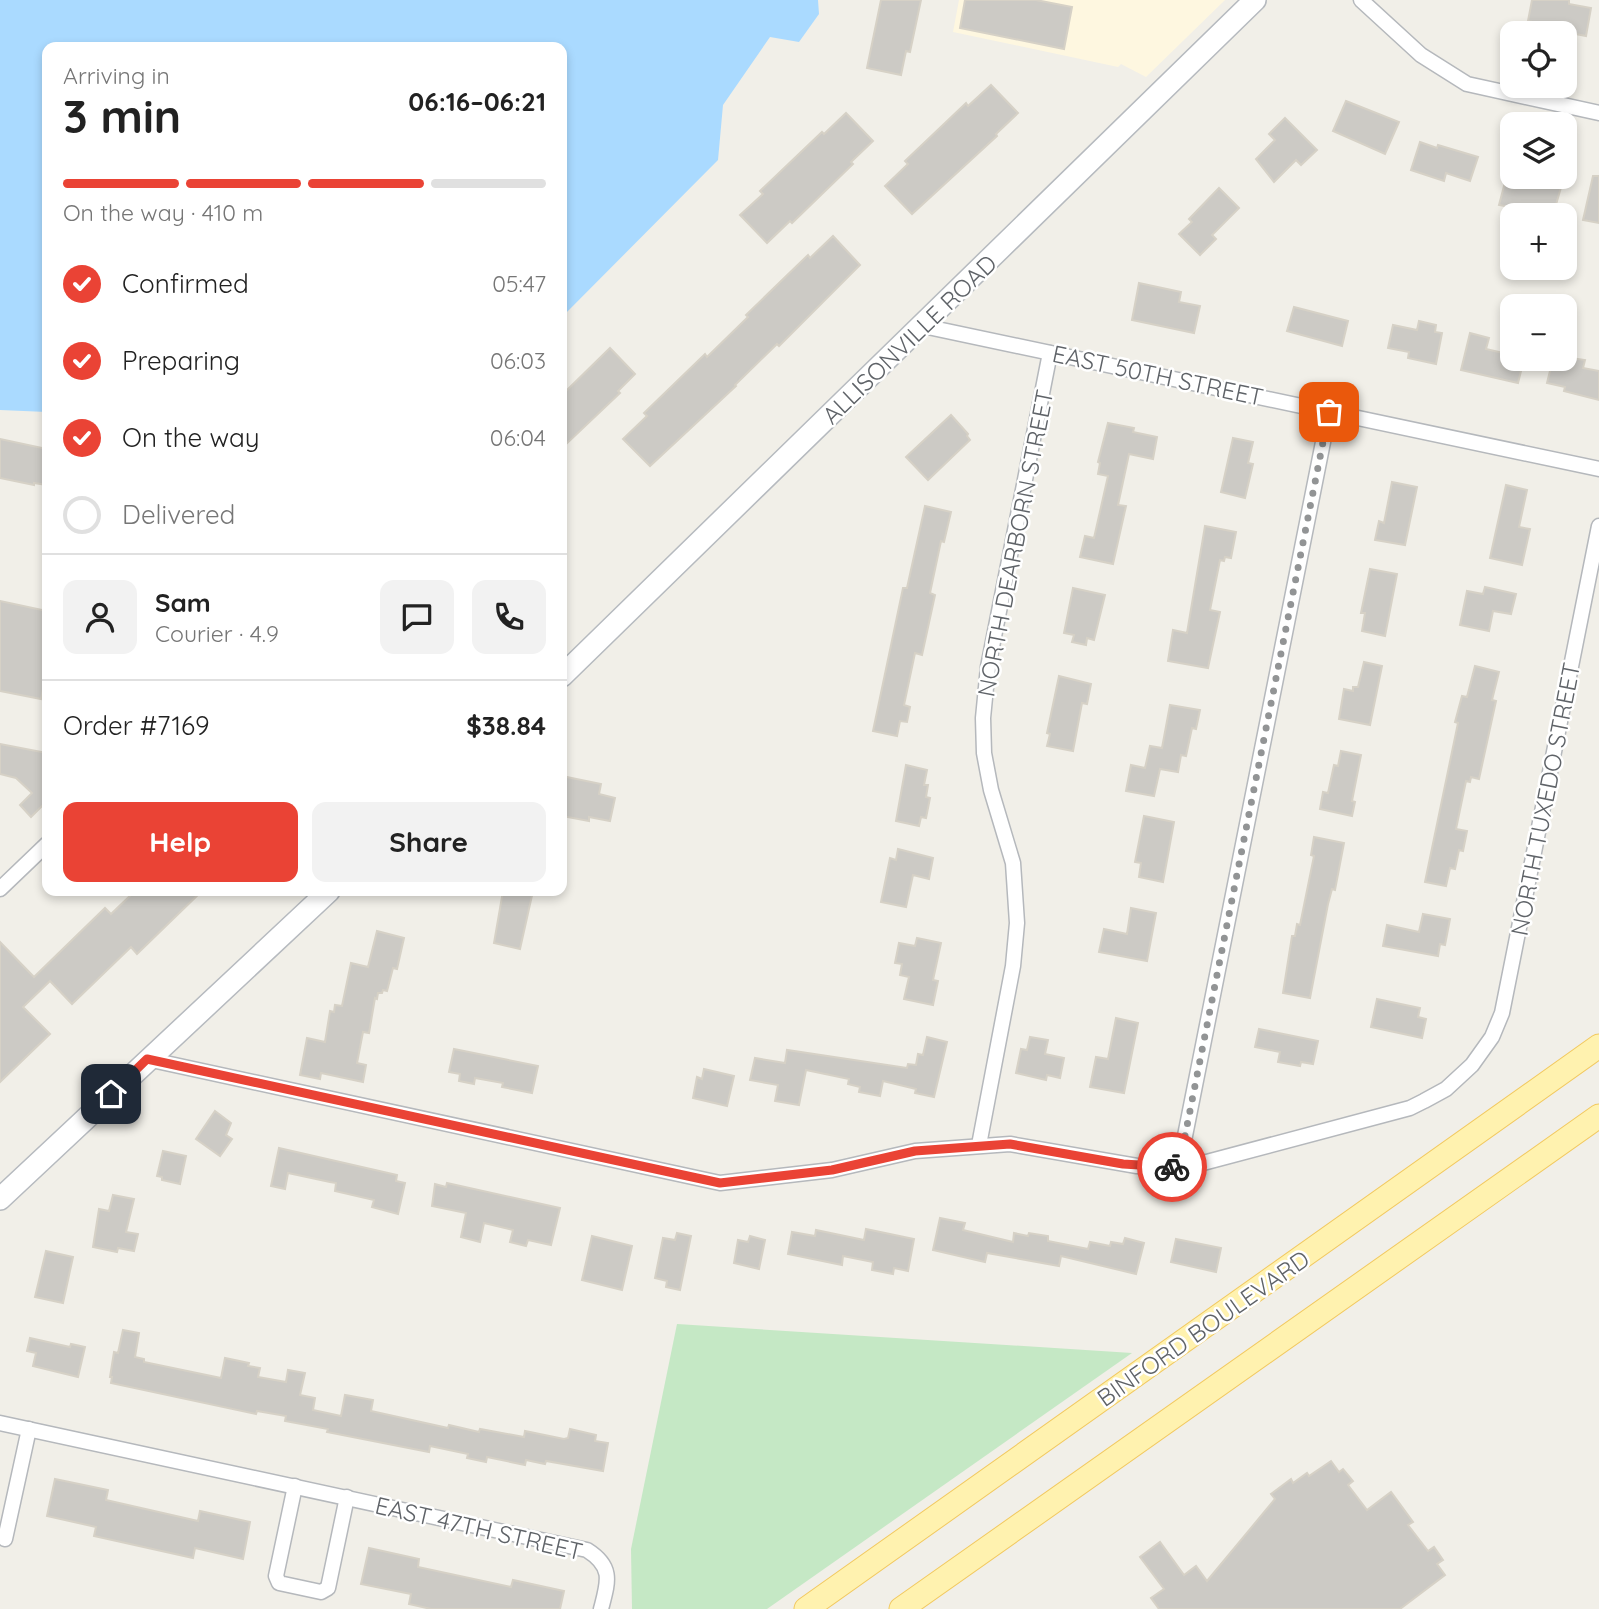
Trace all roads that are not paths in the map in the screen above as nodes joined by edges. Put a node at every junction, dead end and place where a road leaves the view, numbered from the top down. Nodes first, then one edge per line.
1 (1255, 0) edge
2 (1361, 0) edge
3 (1599, 113) edge
4 (923, 326) junction
5 (1051, 353) junction
6 (1329, 412) junction
7 (1599, 469) edge
8 (1599, 526) edge
9 (567, 671) edge
10 (42, 849) edge
11 (0, 888) edge
12 (324, 896) edge
13 (1599, 1046) edge
14 (147, 1059) junction
15 (1599, 1116) edge
16 (979, 1145) junction
17 (1179, 1166) junction
18 (0, 1199) edge
19 (0, 1423) edge
20 (29, 1429) junction
21 (295, 1486) junction
22 (347, 1497) junction
23 (5, 1539) dead end
24 (601, 1609) edge
25 (806, 1609) edge
26 (901, 1609) edge

1 - 4 main road, ALLISONVILLE ROAD
2 - 3 street
4 - 5 street, EAST 50TH STREET
4 - 9 main road, ALLISONVILLE ROAD
5 - 6 street, EAST 50TH STREET
5 - 16 street, NORTH DEARBORN STREET
6 - 7 street, EAST 50TH STREET
6 - 17 street
8 - 17 street, NORTH TUXEDO STREET
10 - 11 street
12 - 14 main road
13 - 25 main road, BINFORD BOULEVARD
14 - 16 street, NORTH TUXEDO STREET
14 - 18 main road
15 - 26 main road
16 - 17 street, NORTH TUXEDO STREET
19 - 20 street, EAST 47TH STREET
20 - 21 street, EAST 47TH STREET
20 - 23 street
21 - 22 street, EAST 47TH STREET
21 - 22 street, EAST 47TH STREET
22 - 24 street, EAST 47TH STREET

